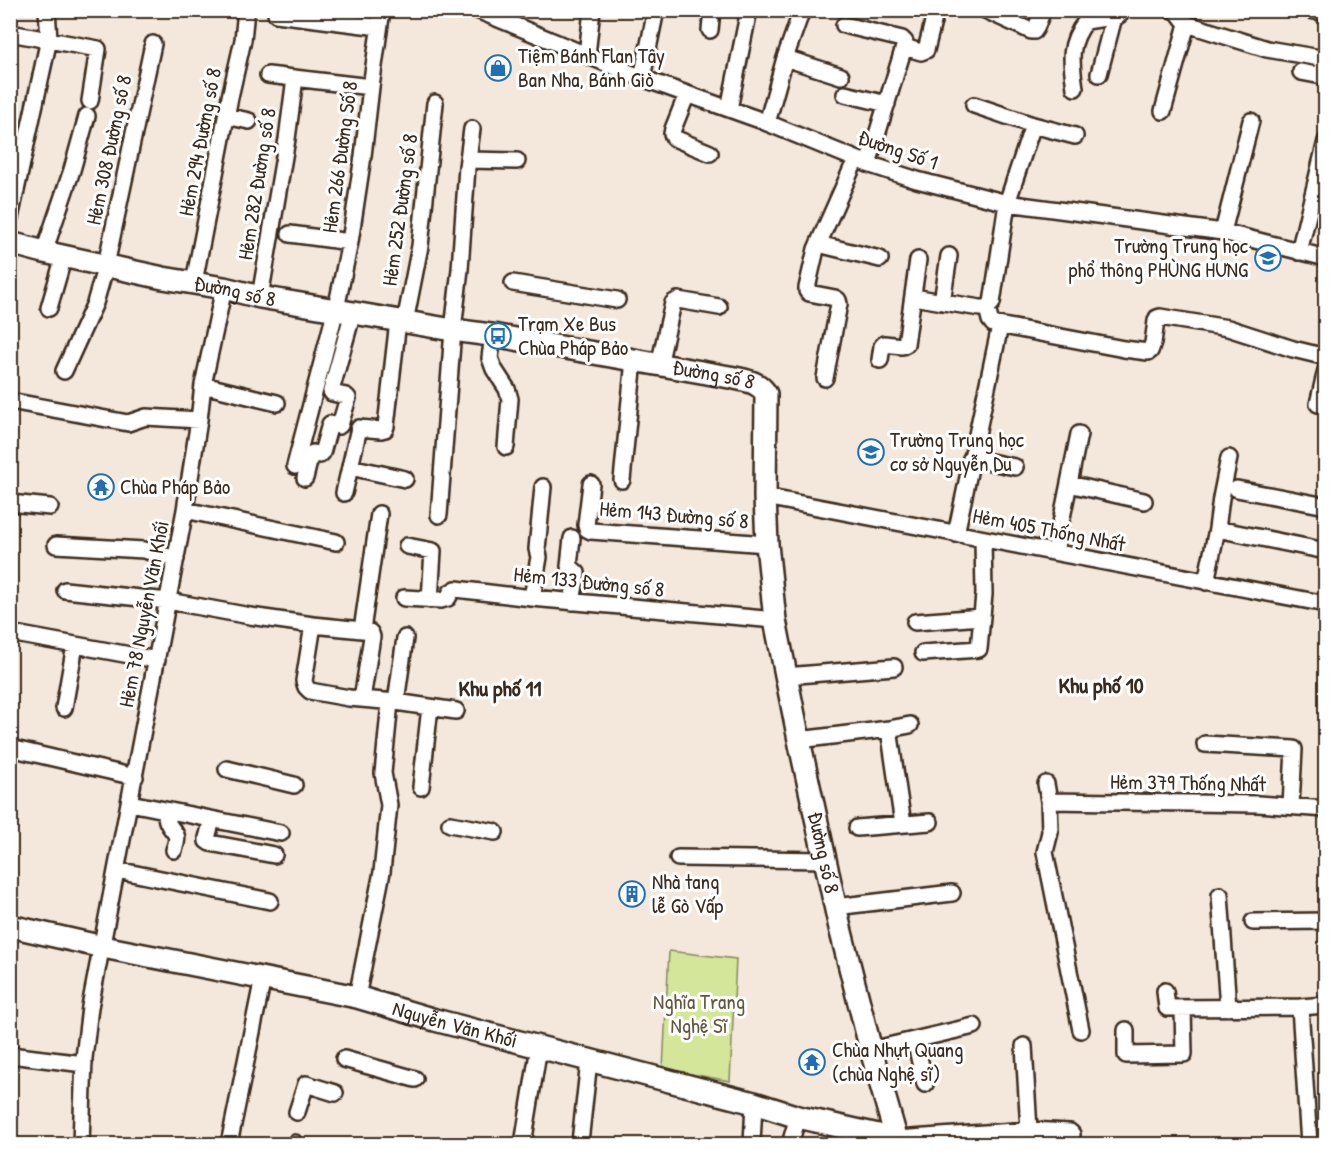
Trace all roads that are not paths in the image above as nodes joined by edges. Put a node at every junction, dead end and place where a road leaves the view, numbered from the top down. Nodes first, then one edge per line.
1 (47, 10) edge
2 (246, 10) edge
3 (382, 10) edge
4 (477, 10) edge
5 (592, 10) edge
6 (656, 10) edge
7 (712, 10) edge
8 (749, 10) edge
9 (802, 10) edge
10 (936, 10) edge
11 (985, 10) edge
12 (1043, 10) edge
13 (1172, 10) edge
14 (1309, 10) edge
15 (276, 14) dead end
16 (1118, 14) edge
17 (1326, 14) edge
18 (1187, 24) junction
19 (844, 26) dead end
20 (379, 27) junction
21 (710, 30) dead end
22 (10, 33) edge
23 (49, 39) junction
24 (153, 44) dead end
25 (904, 47) junction
26 (587, 55) junction
27 (785, 58) junction
28 (1325, 59) edge
29 (1300, 72) dead end
30 (1099, 74) dead end
31 (268, 75) dead end
32 (840, 76) dead end
33 (295, 78) junction
34 (642, 78) junction
35 (371, 87) junction
36 (1075, 88) dead end
37 (687, 94) junction
38 (845, 94) dead end
39 (435, 103) dead end
40 (887, 104) junction
41 (974, 105) dead end
42 (729, 109) junction
43 (1163, 111) dead end
44 (226, 117) junction
45 (249, 121) dead end
46 (1251, 121) dead end
47 (767, 123) junction
48 (1033, 125) junction
49 (472, 129) dead end
50 (1075, 136) dead end
51 (1326, 141) edge
52 (710, 153) dead end
53 (468, 160) junction
54 (517, 161) dead end
55 (862, 161) junction
56 (1007, 203) junction
57 (10, 218) edge
58 (1223, 232) junction
59 (290, 234) dead end
60 (350, 242) junction
61 (10, 243) edge
62 (818, 244) junction
63 (1299, 252) junction
64 (54, 254) junction
65 (949, 256) dead end
66 (1326, 258) edge
67 (880, 259) dead end
68 (918, 260) dead end
69 (106, 265) junction
70 (194, 282) junction
71 (513, 283) dead end
72 (224, 288) junction
73 (260, 297) junction
74 (913, 297) junction
75 (617, 300) dead end
76 (942, 302) junction
77 (718, 307) dead end
78 (49, 308) dead end
79 (987, 308) junction
80 (344, 311) junction
81 (402, 321) junction
82 (999, 326) junction
83 (453, 330) junction
84 (493, 335) junction
85 (1326, 357) edge
86 (634, 360) junction
87 (880, 360) dead end
88 (659, 364) junction
89 (1326, 370) edge
90 (64, 371) dead end
91 (825, 378) dead end
92 (203, 385) junction
93 (10, 401) edge
94 (277, 403) dead end
95 (1318, 404) dead end
96 (199, 420) junction
97 (1078, 434) dead end
98 (506, 447) dead end
99 (971, 458) junction
100 (1229, 458) dead end
101 (350, 467) junction
102 (1015, 467) dead end
103 (405, 478) dead end
104 (622, 480) dead end
105 (591, 484) dead end
106 (1068, 484) junction
107 (543, 487) dead end
108 (1237, 489) dead end
109 (344, 493) dead end
110 (765, 497) junction
111 (1144, 501) dead end
112 (10, 503) edge
113 (1326, 506) edge
114 (50, 507) dead end
115 (185, 510) junction
116 (379, 514) dead end
117 (439, 515) dead end
118 (1217, 530) junction
119 (956, 534) junction
120 (572, 538) dead end
121 (983, 539) junction
122 (336, 542) dead end
123 (767, 544) junction
124 (56, 545) dead end
125 (407, 546) dead end
126 (1321, 550) dead end
127 (1055, 552) junction
128 (176, 559) junction
129 (1206, 582) junction
130 (65, 590) dead end
131 (404, 598) dead end
132 (532, 598) junction
133 (430, 600) junction
134 (168, 601) junction
135 (572, 602) junction
136 (1326, 604) edge
137 (982, 617) junction
138 (775, 620) junction
139 (915, 622) dead end
140 (313, 625) junction
141 (362, 630) junction
142 (10, 633) edge
143 (405, 638) dead end
144 (75, 645) junction
145 (923, 653) dead end
146 (157, 660) junction
147 (894, 667) dead end
148 (786, 676) junction
149 (362, 699) junction
150 (393, 702) junction
151 (430, 707) junction
152 (64, 708) dead end
153 (456, 711) dead end
154 (910, 725) dead end
155 (890, 729) junction
156 (799, 740) junction
157 (1205, 744) dead end
158 (10, 748) edge
159 (227, 769) dead end
160 (135, 777) junction
161 (1046, 784) dead end
162 (294, 785) dead end
163 (421, 787) dead end
164 (1049, 801) junction
165 (130, 803) junction
166 (1292, 807) junction
167 (1326, 809) edge
168 (166, 811) junction
169 (212, 819) junction
170 (930, 822) dead end
171 (450, 824) dead end
172 (903, 824) junction
173 (857, 828) dead end
174 (495, 832) dead end
175 (281, 833) dead end
176 (174, 850) dead end
177 (274, 855) dead end
178 (678, 858) dead end
179 (825, 860) junction
180 (117, 870) junction
181 (952, 893) dead end
182 (1220, 895) dead end
183 (270, 901) dead end
184 (835, 908) junction
185 (1326, 921) edge
186 (1253, 922) dead end
187 (11, 931) edge
188 (103, 947) junction
189 (263, 978) junction
190 (1165, 990) dead end
191 (357, 997) junction
192 (1326, 1005) edge
193 (1300, 1007) junction
194 (1183, 1008) junction
195 (1228, 1008) junction
196 (974, 1026) dead end
197 (1081, 1030) dead end
198 (1126, 1030) dead end
199 (915, 1040) junction
200 (1024, 1046) dead end
201 (539, 1047) junction
202 (871, 1050) junction
203 (10, 1055) edge
204 (344, 1059) dead end
205 (589, 1060) junction
206 (84, 1064) junction
207 (415, 1079) dead end
208 (925, 1084) dead end
209 (335, 1093) dead end
210 (754, 1103) junction
211 (297, 1112) dead end
212 (798, 1117) junction
213 (1028, 1137) edge
214 (1071, 1139) edge
215 (580, 1142) dead end
216 (897, 1142) edge
217 (81, 1144) edge
218 (229, 1144) edge
219 (524, 1144) edge
220 (752, 1144) edge
221 (790, 1144) edge
222 (1309, 1144) edge

1 - 23 street
2 - 44 street, Hẻm 294 Đường số 8
3 - 20 street, Hẻm 266 Đường Số 8
4 - 26 street, Đường Số 1
5 - 26 street
6 - 34 street
7 - 21 street
8 - 42 street
9 - 27 street
10 - 25 street
11 - 12 street
13 - 18 street
14 - 17 street
15 - 20 street
16 - 30 street
16 - 36 street
18 - 28 street
18 - 43 street
19 - 25 street
20 - 35 street, Hẻm 266 Đường Số 8
22 - 23 street
23 - 57 street
23 - 64 street
24 - 69 street, Hẻm 308 Đường số 8
25 - 40 street
26 - 34 street, Đường Số 1
27 - 32 street
27 - 47 street
28 - 29 street
31 - 33 street
33 - 35 street
33 - 73 street, Hẻm 282 Đường số 8
34 - 37 street, Đường Số 1
35 - 60 street, Hẻm 266 Đường Số 8
37 - 42 street, Đường Số 1
37 - 52 street
38 - 40 street
39 - 81 street, Hẻm 252 Đường số 8
40 - 55 street
41 - 48 street
42 - 47 street, Đường Số 1
44 - 45 street
44 - 70 street, Hẻm 294 Đường số 8
46 - 58 street
47 - 55 street, Đường Số 1
48 - 50 street
48 - 56 street
49 - 53 street
51 - 63 street
53 - 54 street
53 - 83 street
55 - 56 street, Đường Số 1
55 - 62 street
56 - 58 street, Đường Số 1
56 - 79 street
58 - 63 street, Đường Số 1
59 - 60 street
60 - 80 street, Hẻm 266 Đường Số 8
61 - 64 street, Đường số 8
62 - 67 street
62 - 91 street
63 - 66 street, Đường Số 1
64 - 69 street, Đường số 8
64 - 78 street
65 - 76 street
68 - 74 street
69 - 70 street, Đường số 8
69 - 90 street, Hẻm 308 Đường số 8
70 - 72 street, Đường số 8
71 - 75 street
72 - 73 street, Đường số 8
72 - 92 street, Hẻm 78 Nguyễn Văn Khối
73 - 80 street, Đường số 8
74 - 76 street
74 - 87 street
76 - 79 street
77 - 88 street
79 - 82 street
80 - 80 street
80 - 81 street, Đường số 8
81 - 83 street, Đường số 8
81 - 101 street, Hẻm 252 Đường số 8
82 - 85 street
82 - 99 street
83 - 84 street, Đường số 8
83 - 117 street
84 - 86 street, Đường số 8
84 - 98 street
86 - 88 street, Đường số 8
86 - 104 street
88 - 110 street, Đường số 8
89 - 95 street
92 - 94 street
92 - 96 street, Hẻm 78 Nguyễn Văn Khối
93 - 96 street
96 - 115 street, Hẻm 78 Nguyễn Văn Khối
97 - 106 street
99 - 102 street
99 - 119 street
100 - 118 street
101 - 103 street
101 - 109 street
105 - 123 street, Hẻm 143 Đường số 8
106 - 111 street
106 - 127 street
107 - 132 street
108 - 113 street
110 - 119 street, Hẻm 405 Thống Nhất
110 - 123 street, Đường số 8
112 - 114 street
115 - 122 street
115 - 128 street, Hẻm 78 Nguyễn Văn Khối
116 - 141 street
118 - 126 street
118 - 129 street
119 - 121 street, Hẻm 405 Thống Nhất
120 - 135 street
121 - 127 street, Hẻm 405 Thống Nhất
121 - 137 street
123 - 138 street, Đường số 8
124 - 128 street
125 - 133 street
127 - 129 street, Hẻm 405 Thống Nhất
128 - 134 street, Hẻm 78 Nguyễn Văn Khối
129 - 136 street, Hẻm 405 Thống Nhất
130 - 134 street
131 - 133 street, Hẻm 133 Đường số 8
132 - 133 street, Hẻm 133 Đường số 8
132 - 135 street, Hẻm 133 Đường số 8
134 - 140 street
134 - 146 street, Hẻm 78 Nguyễn Văn Khối
135 - 138 street, Hẻm 133 Đường số 8
137 - 139 street
137 - 145 street
138 - 148 street, Đường số 8
140 - 141 street
140 - 149 street
141 - 149 street
142 - 144 street
143 - 150 street
144 - 146 street
144 - 152 street
146 - 160 street, Hẻm 78 Nguyễn Văn Khối
147 - 148 street
148 - 156 street, Đường số 8
149 - 150 street
150 - 151 street
150 - 191 street
151 - 153 street
151 - 163 street
154 - 155 street
155 - 156 street
155 - 172 street
156 - 179 street, Đường số 8
157 - 166 street
158 - 160 street
159 - 162 street
160 - 165 street, Hẻm 78 Nguyễn Văn Khối
161 - 164 street
164 - 166 street, Hẻm 379 Thống Nhất
164 - 197 street
165 - 168 street
165 - 180 street, Hẻm 78 Nguyễn Văn Khối
166 - 167 street, Hẻm 379 Thống Nhất
168 - 169 street
168 - 176 street
169 - 175 street
169 - 177 street
170 - 172 street
171 - 174 street
172 - 173 street
178 - 179 street
179 - 184 street, Đường số 8
180 - 183 street
180 - 188 street, Hẻm 78 Nguyễn Văn Khối
181 - 184 street
182 - 195 street
184 - 202 street, Đường số 8
185 - 186 street
187 - 188 street, Nguyễn Văn Khối
188 - 189 street, Nguyễn Văn Khối
188 - 206 street, Hẻm 78 Nguyễn Văn Khối
189 - 191 street, Nguyễn Văn Khối
189 - 218 street
190 - 194 street
191 - 201 street, Nguyễn Văn Khối
192 - 193 street
193 - 195 street
193 - 222 street
194 - 195 street
194 - 198 street
196 - 199 street
199 - 202 street
199 - 208 street
200 - 213 street
201 - 205 street, Nguyễn Văn Khối
201 - 219 street
202 - 216 street, Đường số 8
203 - 206 street
204 - 207 street
205 - 210 street, Nguyễn Văn Khối
205 - 215 street
206 - 217 street, Hẻm 78 Nguyễn Văn Khối
209 - 211 street
210 - 212 street, Nguyễn Văn Khối
210 - 220 street
212 - 216 street, Nguyễn Văn Khối
212 - 221 street
213 - 214 street
213 - 216 street

